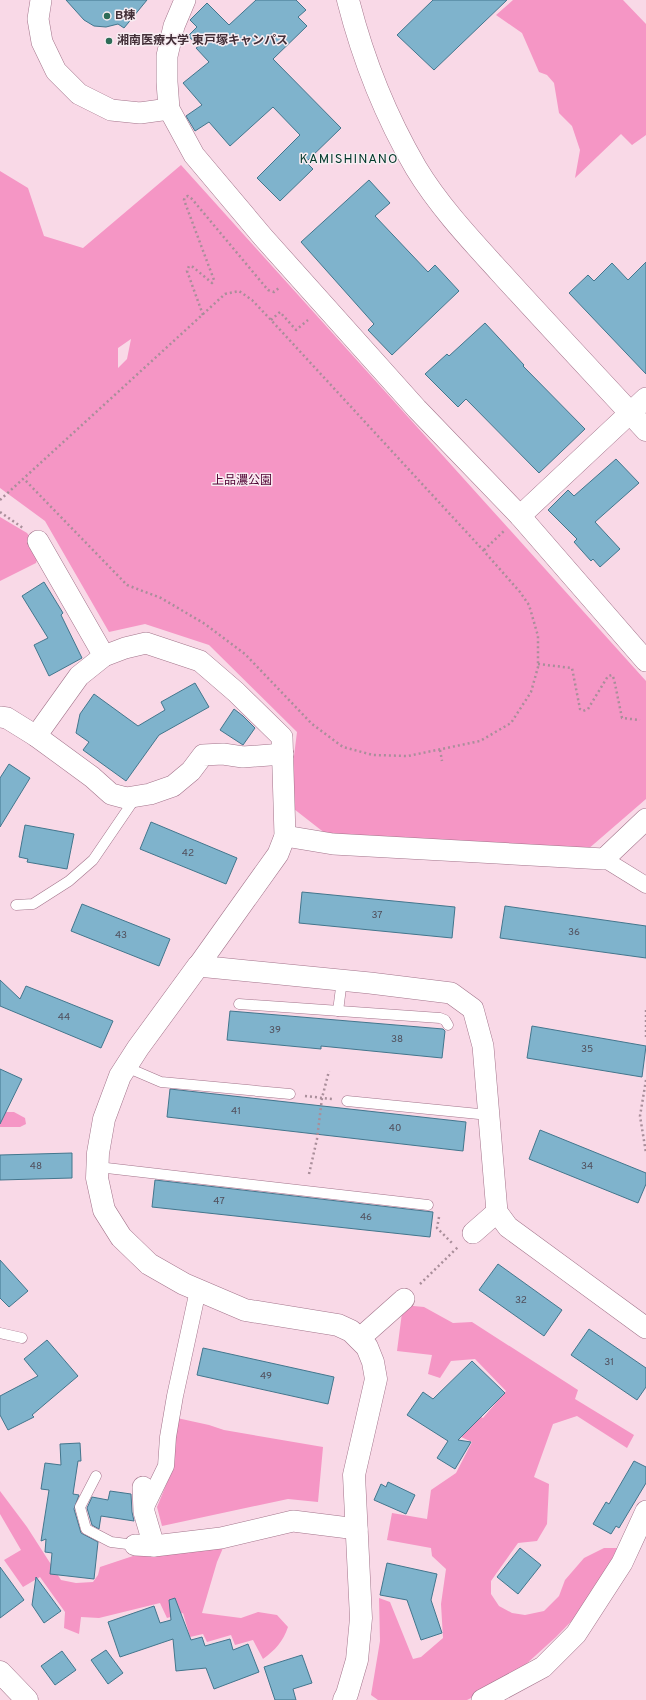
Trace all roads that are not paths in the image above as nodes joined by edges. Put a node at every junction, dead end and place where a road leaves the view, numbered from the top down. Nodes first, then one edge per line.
1 (41, 0) edge
2 (185, 0) edge
3 (348, 0) edge
4 (170, 109) junction
5 (646, 398) edge
6 (630, 413) junction
7 (646, 430) edge
8 (514, 522) junction
9 (38, 541) dead end
10 (104, 656) junction
11 (646, 661) edge
12 (0, 717) edge
13 (36, 736) junction
14 (282, 754) junction
15 (137, 796) junction
16 (646, 819) edge
17 (285, 836) junction
18 (604, 859) junction
19 (646, 886) edge
20 (16, 905) dead end
21 (198, 966) junction
22 (342, 980) junction
23 (239, 1004) dead end
24 (338, 1011) junction
25 (448, 1025) dead end
26 (126, 1067) junction
27 (290, 1094) road end
28 (347, 1101) road end
29 (489, 1116) junction
30 (98, 1167) junction
31 (428, 1205) road end
32 (498, 1212) junction
33 (473, 1233) road end
34 (198, 1290) junction
35 (404, 1299) road end
36 (646, 1328) edge
37 (0, 1333) edge
38 (22, 1338) dead end
39 (360, 1339) junction
40 (96, 1476) dead end
41 (143, 1487) dead end
42 (646, 1511) edge
43 (144, 1512) junction
44 (357, 1529) junction
45 (145, 1545) junction
46 (0, 1672) edge
47 (346, 1699) edge
48 (27, 1700) edge
49 (482, 1700) edge

1 - 4 street
2 - 4 street
3 - 6 street
4 - 8 street
5 - 6 street
6 - 7 street
6 - 8 street
8 - 11 street
9 - 10 street
10 - 13 street
10 - 14 street
12 - 13 street
13 - 15 street
14 - 15 street
14 - 17 street
15 - 20 lane
16 - 18 street
17 - 18 street
17 - 21 street
18 - 19 street
21 - 22 street
21 - 26 street
22 - 24 lane
22 - 29 street
23 - 24 lane
24 - 25 lane
26 - 27 lane
26 - 30 street
28 - 29 lane
29 - 32 street
30 - 31 lane
30 - 34 street
32 - 33 street
32 - 36 street
34 - 39 street
34 - 43 street
35 - 39 street
37 - 38 lane
39 - 44 street
40 - 45 lane
41 - 43 street
42 - 49 street
43 - 45 street
44 - 45 street
44 - 47 street
46 - 48 street

